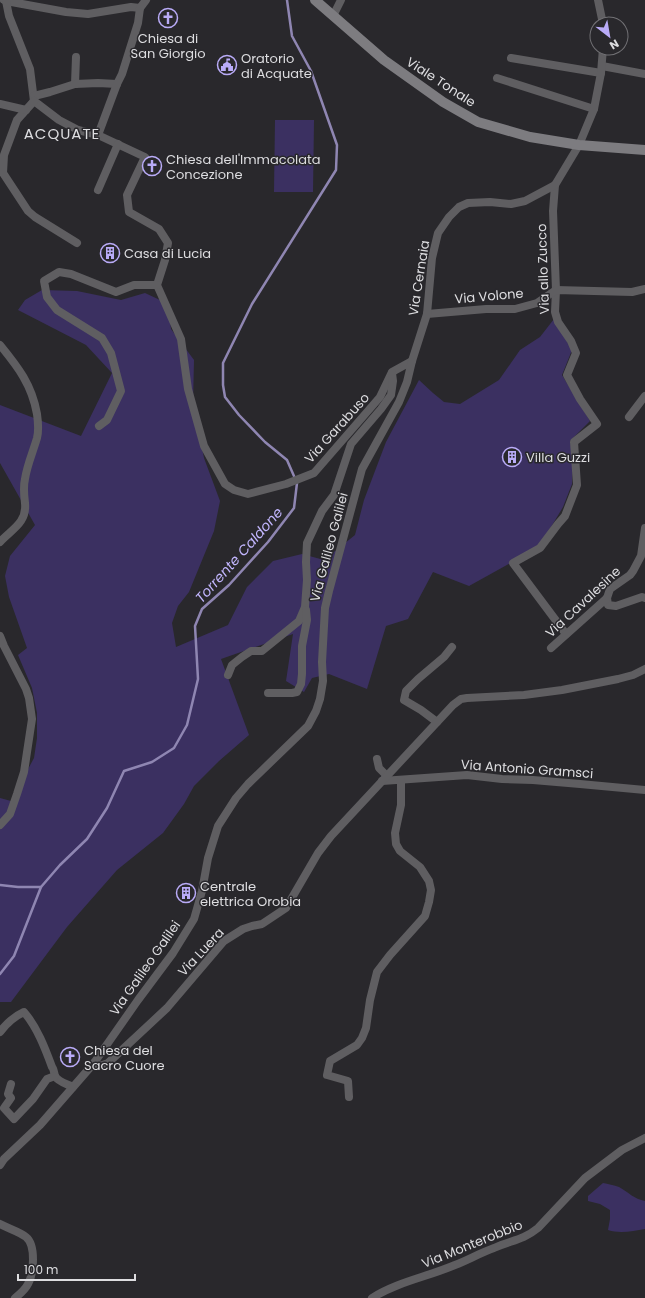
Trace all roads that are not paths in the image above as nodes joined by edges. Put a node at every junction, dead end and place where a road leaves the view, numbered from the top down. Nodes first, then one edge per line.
1 (146, 0) edge
2 (315, 0) edge
3 (341, 0) edge
4 (598, 0) edge
5 (3, 2) edge
6 (139, 12) junction
7 (333, 16) junction
8 (601, 16) edge
9 (603, 56) edge
10 (76, 58) dead end
11 (510, 58) dead end
12 (602, 69) junction
13 (645, 74) edge
14 (497, 78) dead end
15 (74, 84) junction
16 (116, 84) junction
17 (34, 99) junction
18 (0, 104) edge
19 (594, 109) junction
20 (26, 110) junction
21 (98, 135) junction
22 (118, 144) junction
23 (579, 145) junction
24 (645, 150) edge
25 (1, 174) edge
26 (555, 185) junction
27 (98, 190) dead end
28 (78, 243) dead end
29 (157, 285) junction
30 (645, 289) edge
31 (556, 290) junction
32 (427, 314) junction
33 (0, 345) edge
34 (412, 361) junction
35 (392, 372) junction
36 (645, 396) edge
37 (629, 417) dead end
38 (99, 426) dead end
39 (645, 528) edge
40 (0, 542) edge
41 (607, 598) junction
42 (645, 598) edge
43 (305, 607) junction
44 (566, 634) junction
45 (0, 636) edge
46 (452, 647) dead end
47 (551, 648) dead end
48 (645, 669) edge
49 (228, 674) dead end
50 (268, 693) dead end
51 (437, 722) junction
52 (378, 759) dead end
53 (385, 778) junction
54 (401, 780) junction
55 (645, 790) edge
56 (0, 825) edge
57 (0, 1032) edge
58 (94, 1063) junction
59 (55, 1076) junction
60 (11, 1084) dead end
61 (73, 1087) junction
62 (349, 1097) dead end
63 (645, 1138) edge
64 (0, 1165) edge
65 (0, 1224) edge
66 (15, 1298) edge
67 (372, 1298) edge

1 - 6 street
2 - 7 main road, Viale Tonale
3 - 7 street
4 - 8 street
5 - 6 street
5 - 17 street
6 - 16 street
7 - 23 main road, Viale Tonale
9 - 12 street
10 - 15 street
11 - 12 street
12 - 13 street
12 - 19 street
14 - 19 street
15 - 16 street
15 - 17 street
16 - 21 street
17 - 20 street
17 - 21 street
18 - 20 street
19 - 23 street
20 - 25 street
21 - 22 street
22 - 27 street
22 - 29 street
23 - 24 main road, Viale Tonale
23 - 26 street
25 - 28 street
26 - 31 street, Via allo Zucco
26 - 32 street, Via Cernaia
29 - 35 street, Via Garabuso
29 - 38 street
30 - 31 street
31 - 32 street, Via Volone
31 - 44 street, Via allo Zucco
32 - 34 street, Via Cernaia
33 - 40 street
34 - 35 street
34 - 58 street, Via Galileo Galilei
35 - 43 street
36 - 37 street
39 - 41 street, Via Cavalesine
41 - 42 street
41 - 44 street, Via Cavalesine
43 - 49 street
43 - 50 street
44 - 47 street, Via Cavalesine
45 - 56 street
46 - 51 street
48 - 51 street, Via Luera
51 - 53 street, Via Luera
52 - 53 street
53 - 54 street, Via Antonio Gramsci
53 - 58 street, Via Luera
54 - 55 street, Via Antonio Gramsci
54 - 62 street
57 - 59 street
58 - 61 street, Via Galileo Galilei
59 - 60 street
59 - 61 street
61 - 64 street, Via Galileo Galilei
63 - 67 street, Via Monterobbio
65 - 66 street

